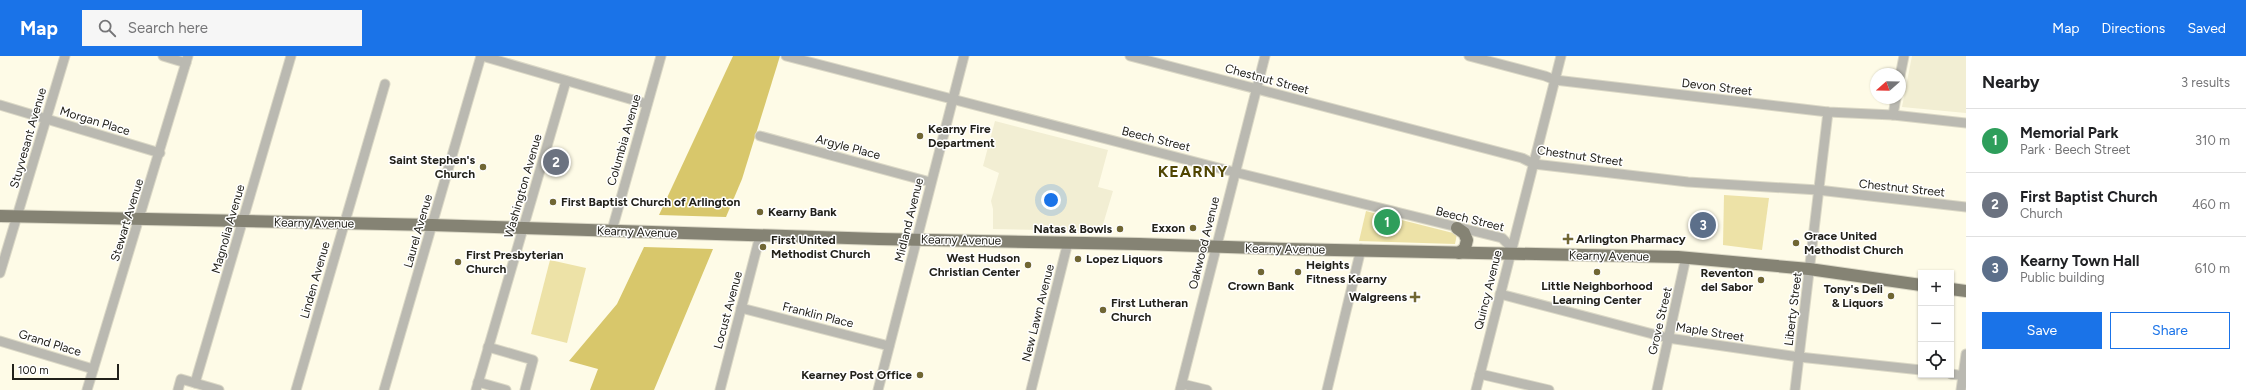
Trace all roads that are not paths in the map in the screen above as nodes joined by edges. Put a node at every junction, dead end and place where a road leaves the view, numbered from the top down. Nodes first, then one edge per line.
1 (65, 56) edge
2 (163, 56) edge
3 (291, 56) edge
4 (482, 56) edge
5 (661, 56) edge
6 (786, 56) edge
7 (964, 56) edge
8 (1130, 56) edge
9 (1265, 56) edge
10 (1469, 56) edge
11 (1561, 56) edge
12 (1904, 56) edge
13 (187, 59) edge
14 (1902, 68) edge
15 (1554, 80) junction
16 (566, 81) junction
17 (385, 84) dead end
18 (1256, 89) junction
19 (953, 99) junction
20 (647, 104) junction
21 (1895, 104) edge
22 (0, 105) edge
23 (1828, 112) junction
24 (1893, 115) junction
25 (46, 119) junction
26 (1966, 123) edge
27 (760, 136) dead end
28 (160, 153) junction
29 (1534, 164) junction
30 (1234, 172) junction
31 (930, 182) junction
32 (1818, 190) junction
33 (1966, 207) edge
34 (0, 216) edge
35 (17, 216) junction
36 (139, 219) junction
37 (243, 222) junction
38 (344, 224) junction
39 (432, 225) junction
40 (1457, 228) junction
41 (523, 229) junction
42 (612, 230) junction
43 (760, 236) junction
44 (917, 239) junction
45 (1068, 242) junction
46 (1215, 247) junction
47 (1362, 249) junction
48 (1459, 253) junction
49 (1509, 253) junction
50 (1686, 257) junction
51 (1809, 270) junction
52 (0, 273) edge
53 (1918, 285) edge
54 (1954, 289) edge
55 (1966, 291) edge
56 (1500, 294) junction
57 (741, 308) junction
58 (1668, 338) junction
59 (0, 341) edge
60 (889, 346) junction
61 (488, 347) junction
62 (1966, 354) edge
63 (1799, 357) junction
64 (93, 369) junction
65 (1918, 370) edge
66 (1480, 374) junction
67 (1954, 374) edge
68 (1965, 376) edge
69 (195, 383) junction
70 (477, 386) edge
71 (1181, 387) edge
72 (87, 390) edge
73 (178, 390) edge
74 (220, 390) edge
75 (296, 390) edge
76 (384, 390) edge
77 (506, 390) edge
78 (525, 390) edge
79 (720, 390) edge
80 (878, 390) edge
81 (1031, 390) edge
82 (1207, 390) edge
83 (1327, 390) edge
84 (1476, 390) edge
85 (1549, 390) edge
86 (1657, 390) edge
87 (1795, 390) edge
88 (1961, 390) edge

1 - 25 street, Stuyvesant Avenue
2 - 13 street
3 - 37 street, Magnolia Avenue
4 - 16 street
4 - 39 street, Laurel Avenue
5 - 20 street, Columbia Avenue
6 - 19 street, Beech Street
7 - 19 street, Midland Avenue
8 - 18 street, Chestnut Street
9 - 18 street, Oakwood Avenue
10 - 15 street, Devon Street
11 - 15 street, Quincy Avenue
12 - 14 street
13 - 28 street, Stewart Avenue
15 - 23 street, Devon Street
15 - 29 street, Quincy Avenue
16 - 20 street
16 - 41 street, Washington Avenue
17 - 38 street, Linden Avenue
18 - 29 street, Chestnut Street
18 - 30 street, Oakwood Avenue
19 - 30 street, Beech Street
19 - 31 street, Midland Avenue
20 - 42 street, Columbia Avenue
21 - 24 street
22 - 25 street, Morgan Place
23 - 24 street, Devon Street
23 - 32 street, Liberty Street
24 - 26 street, Devon Street
25 - 28 street, Morgan Place
25 - 35 street, Stuyvesant Avenue
27 - 31 street, Argyle Place
28 - 36 street, Stewart Avenue
29 - 32 street, Chestnut Street
29 - 49 street, Quincy Avenue
30 - 40 street, Beech Street
30 - 46 street, Oakwood Avenue
31 - 44 street, Midland Avenue
32 - 33 street, Chestnut Street
32 - 51 street, Liberty Street
34 - 35 main road, Kearny Avenue
35 - 36 main road, Kearny Avenue
35 - 52 street, Stuyvesant Avenue
36 - 37 main road, Kearny Avenue
36 - 64 street, Stewart Avenue
37 - 38 main road, Kearny Avenue
37 - 69 street, Magnolia Avenue
38 - 39 main road, Kearny Avenue
38 - 75 street, Linden Avenue
39 - 41 main road, Kearny Avenue
39 - 76 street, Laurel Avenue
40 - 48 main road
40 - 49 street, Beech Street
41 - 42 main road, Kearny Avenue
41 - 61 street, Washington Avenue
42 - 43 main road, Kearny Avenue
43 - 44 main road, Kearny Avenue
43 - 57 street, Locust Avenue
44 - 45 main road, Kearny Avenue
44 - 60 street, Midland Avenue
45 - 46 main road, Kearny Avenue
45 - 81 street, New Lawn Avenue
46 - 47 main road, Kearny Avenue
46 - 71 street, Oakwood Avenue
47 - 48 main road, Kearny Avenue
47 - 83 street
48 - 49 main road, Kearny Avenue
49 - 50 main road, Kearny Avenue
49 - 56 street, Quincy Avenue
50 - 51 main road, Kearny Avenue
50 - 58 street, Grove Street
51 - 53 main road, Kearny Avenue
51 - 63 street, Liberty Street
54 - 55 main road
56 - 58 street, Maple Street
56 - 66 street, Quincy Avenue
57 - 60 street, Franklin Place
57 - 79 street, Locust Avenue
58 - 63 street, Maple Street
58 - 86 street, Grove Street
59 - 64 street, Grand Place
60 - 80 street, Midland Avenue
61 - 70 street, Washington Avenue
61 - 78 street
62 - 68 street
63 - 65 street, Maple Street
63 - 87 street, Liberty Street
64 - 72 street, Stewart Avenue
66 - 84 street, Quincy Avenue
66 - 85 street
67 - 68 street
68 - 88 street
69 - 73 street
69 - 74 street
70 - 77 street
71 - 82 street

